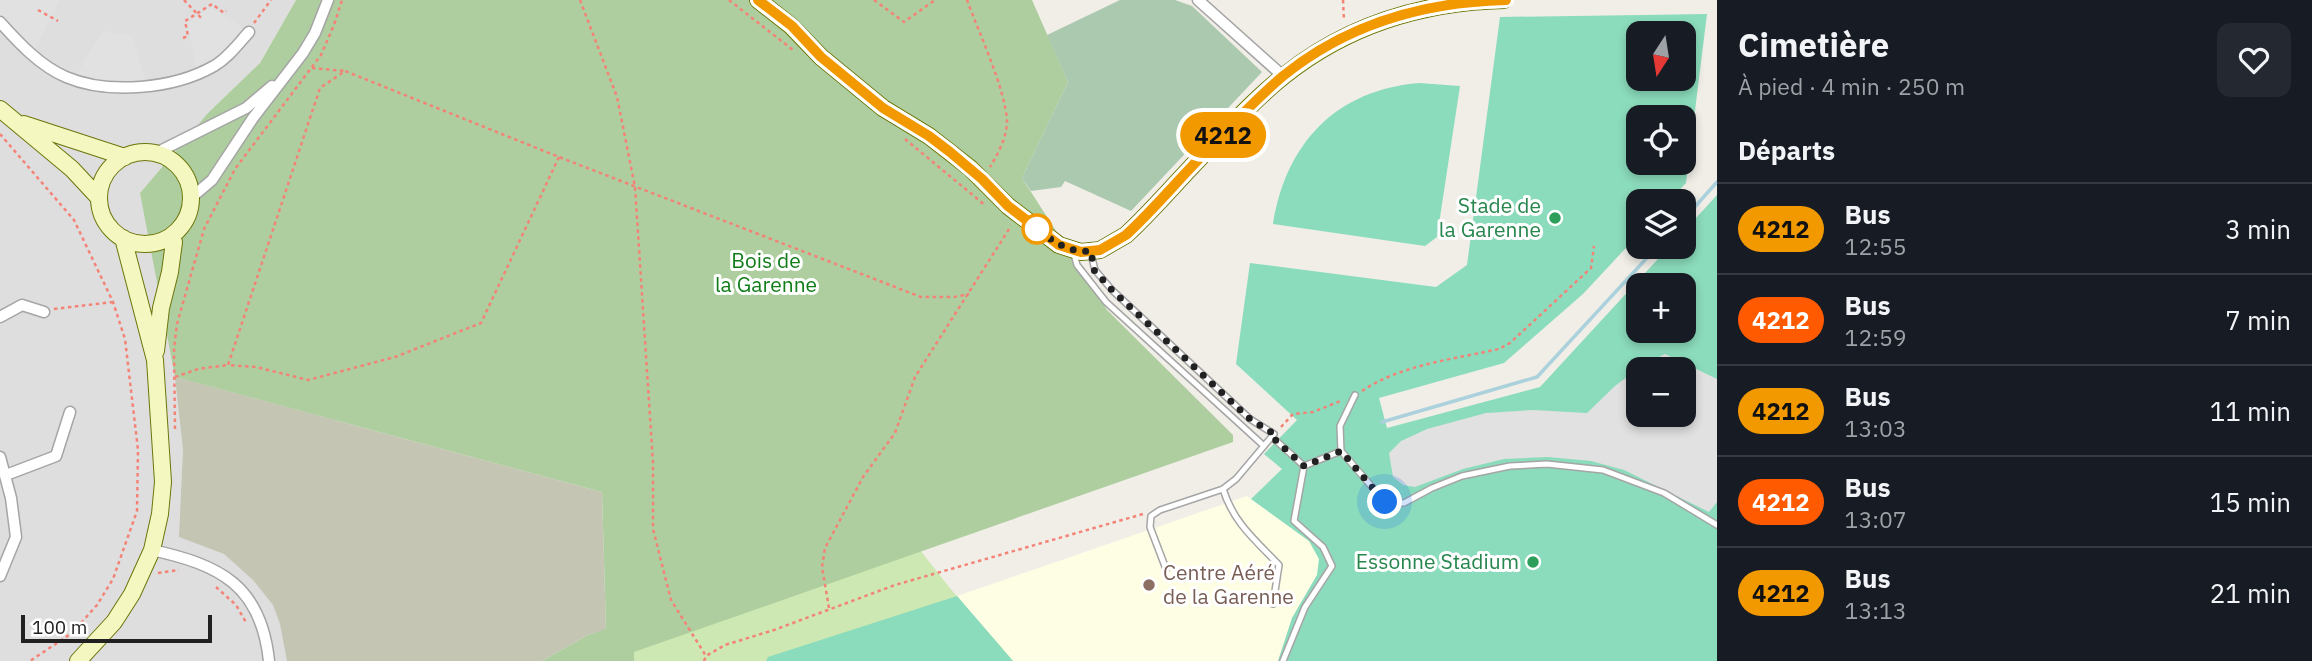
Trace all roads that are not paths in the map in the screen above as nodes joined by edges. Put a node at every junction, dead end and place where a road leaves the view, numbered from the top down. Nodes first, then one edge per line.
1 (328, 0) edge
2 (758, 0) edge
3 (1198, 0) edge
4 (1504, 0) edge
5 (0, 22) edge
6 (248, 32) road end
7 (293, 68) junction
8 (1283, 76) junction
9 (0, 109) edge
10 (16, 121) junction
11 (156, 153) junction
12 (125, 157) junction
13 (192, 197) junction
14 (99, 198) junction
15 (171, 237) junction
16 (123, 239) junction
17 (1073, 250) junction
18 (1095, 251) junction
19 (44, 312) road end
20 (0, 317) edge
21 (155, 360) junction
22 (1355, 395) road end
23 (70, 412) dead end
24 (1273, 435) junction
25 (1264, 446) junction
26 (1341, 451) junction
27 (0, 457) edge
28 (1304, 466) junction
29 (6, 475) junction
30 (1223, 488) junction
31 (1717, 525) edge
32 (152, 550) junction
33 (1166, 569) dead end
34 (0, 575) edge
35 (1273, 604) dead end
36 (78, 661) edge
37 (269, 661) edge
38 (1283, 661) edge

1 - 7 street
2 - 17 street
3 - 8 street
4 - 8 street
5 - 6 street
7 - 11 street
7 - 13 street
8 - 18 street
9 - 10 street
10 - 12 street
10 - 14 street
11 - 12 street
11 - 13 street
12 - 14 street
13 - 15 street
14 - 16 street
15 - 16 street
15 - 21 street
16 - 21 street
17 - 18 street
17 - 25 lane
18 - 24 lane
19 - 20 street
21 - 32 street
22 - 26 lane
23 - 29 street
24 - 25 lane
24 - 28 lane
25 - 30 lane
26 - 28 lane
26 - 31 lane
27 - 29 street
28 - 38 lane
29 - 34 street
30 - 33 lane
30 - 35 lane
32 - 36 street
32 - 37 street

